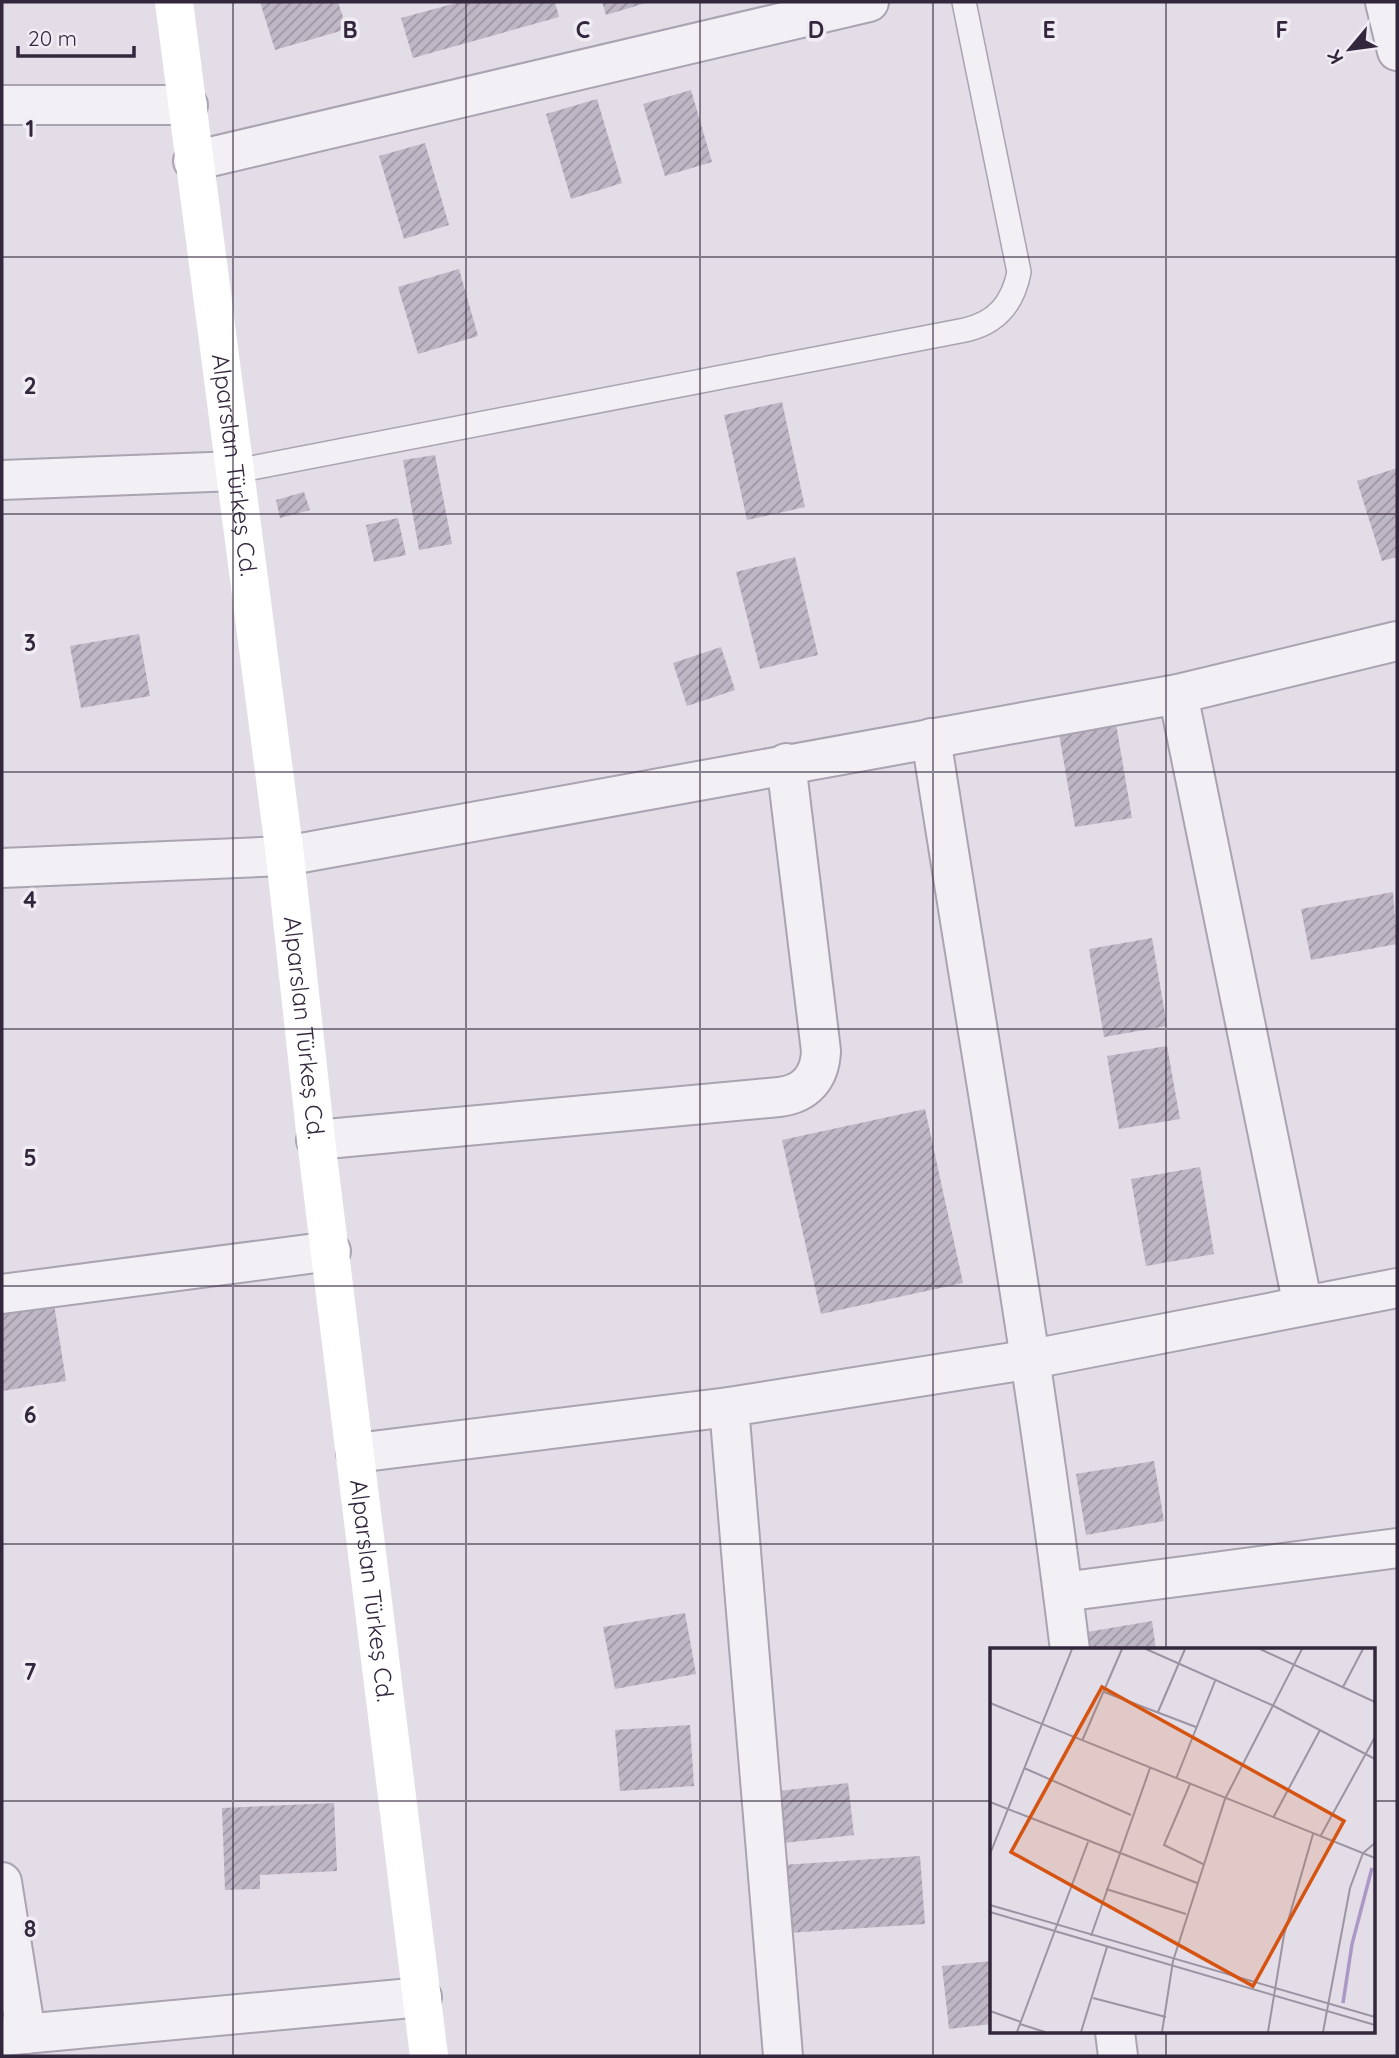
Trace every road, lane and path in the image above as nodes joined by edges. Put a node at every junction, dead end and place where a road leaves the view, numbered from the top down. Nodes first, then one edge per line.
1 (174, 2) edge
2 (869, 2) edge
3 (964, 2) edge
4 (1385, 2) edge
5 (1397, 51) edge
6 (2, 105) edge
7 (188, 105) junction
8 (194, 161) junction
9 (236, 471) junction
10 (2, 480) edge
11 (1397, 641) edge
12 (1178, 694) junction
13 (931, 738) junction
14 (786, 763) junction
15 (285, 856) junction
16 (2, 868) edge
17 (316, 1140) junction
18 (331, 1251) junction
19 (1397, 1288) edge
20 (2, 1294) edge
21 (1303, 1306) junction
22 (1032, 1359) junction
23 (729, 1407) junction
24 (356, 1453) junction
25 (1397, 1548) edge
26 (1063, 1592) junction
27 (1070, 1648) edge
28 (2, 1882) edge
29 (422, 1997) junction
30 (1115, 2034) edge
31 (14, 2035) edge
32 (429, 2056) edge
33 (783, 2056) edge
34 (1118, 2056) edge

1 - 7 street, Alparslan Türkeş Cd.
2 - 8 street
3 - 9 lane
4 - 5 street
6 - 7 street
7 - 8 street, Alparslan Türkeş Cd.
8 - 9 street, Alparslan Türkeş Cd.
9 - 10 street
9 - 15 street, Alparslan Türkeş Cd.
11 - 12 street
12 - 13 street
12 - 21 street
13 - 14 street
13 - 22 street
14 - 15 street
14 - 17 street
15 - 16 street
15 - 17 street, Alparslan Türkeş Cd.
17 - 18 street, Alparslan Türkeş Cd.
18 - 20 street
18 - 24 street, Alparslan Türkeş Cd.
19 - 21 street
21 - 22 street
22 - 23 street
22 - 26 street
23 - 24 street
23 - 33 street
24 - 29 street, Alparslan Türkeş Cd.
25 - 26 street
26 - 27 street
28 - 31 street
29 - 31 street
29 - 32 street, Alparslan Türkeş Cd.
30 - 34 street

